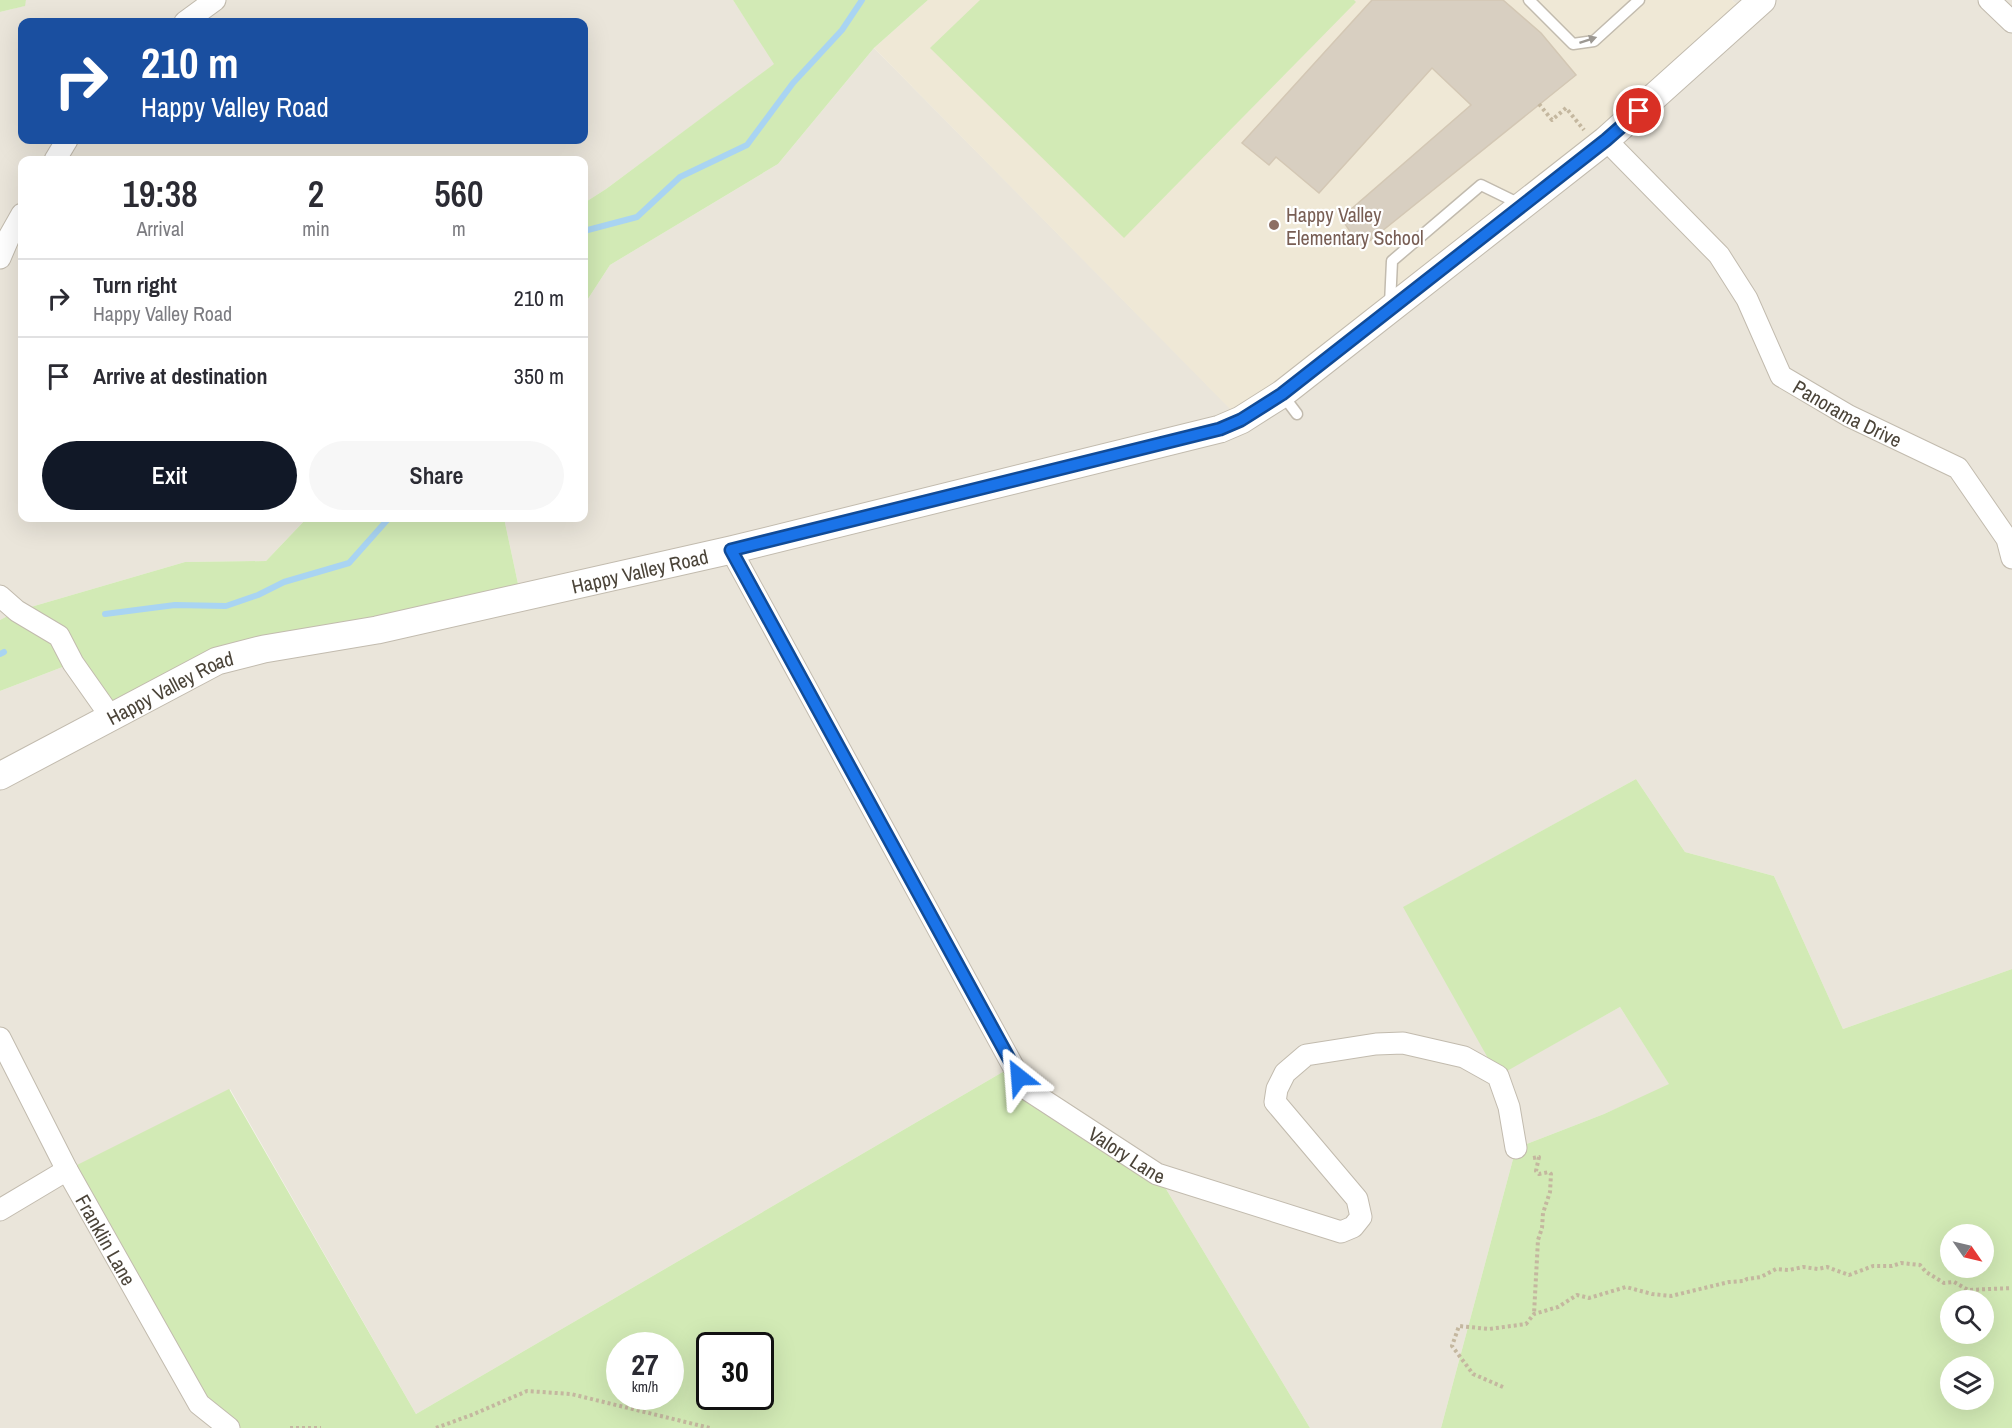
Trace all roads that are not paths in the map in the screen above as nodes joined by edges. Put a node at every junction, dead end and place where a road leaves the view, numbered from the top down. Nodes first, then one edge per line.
1 (215, 0) edge
2 (1528, 0) edge
3 (1639, 0) edge
4 (1762, 0) edge
5 (1989, 0) edge
6 (190, 18) edge
7 (2012, 22) edge
8 (1602, 144) junction
9 (1523, 206) junction
10 (18, 221) edge
11 (0, 258) edge
12 (1390, 310) junction
13 (731, 550) junction
14 (2012, 558) edge
15 (0, 596) edge
16 (111, 717) junction
17 (0, 776) edge
18 (0, 1038) edge
19 (1516, 1148) road end
20 (67, 1170) junction
21 (0, 1210) edge
22 (229, 1428) edge

1 - 6 street
2 -> 3 lane
4 - 8 street, Happy Valley Road
5 - 7 street
8 - 9 street, Happy Valley Road
8 - 14 street, Panorama Drive
9 - 12 street, Happy Valley Road
9 - 12 lane
10 - 11 street
12 - 13 street, Happy Valley Road
13 - 16 street, Happy Valley Road
13 - 19 street, Valory Lane
15 - 16 street
16 - 17 street, Happy Valley Road
18 - 20 street, Franklin Lane
20 - 21 street
20 - 22 street, Franklin Lane

